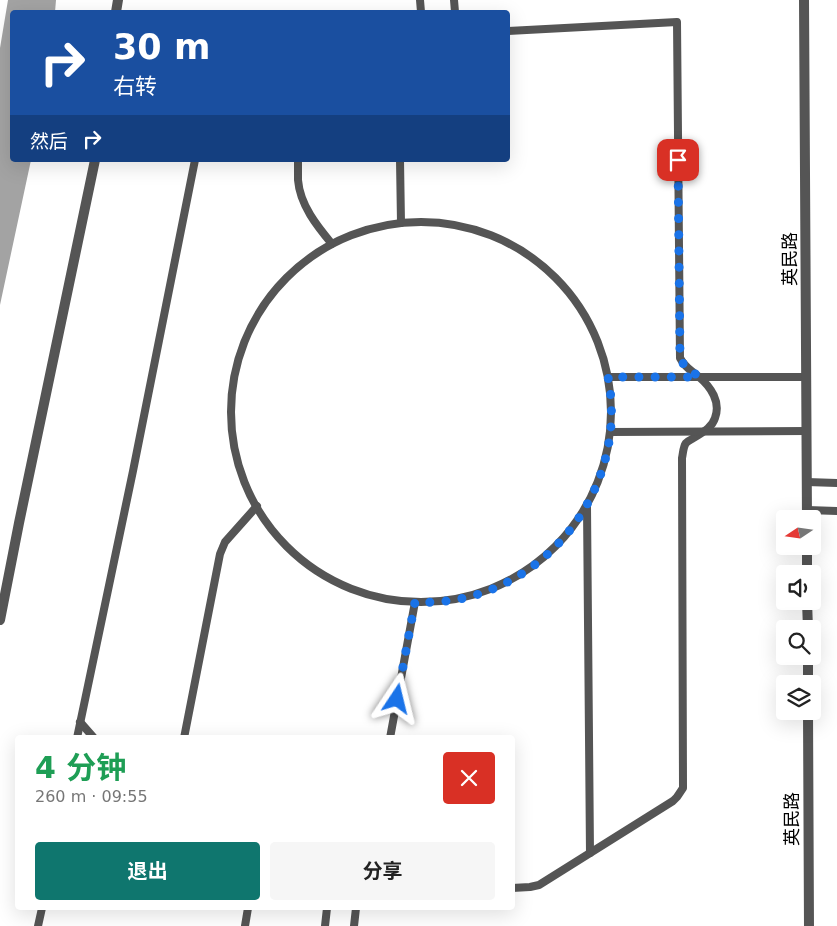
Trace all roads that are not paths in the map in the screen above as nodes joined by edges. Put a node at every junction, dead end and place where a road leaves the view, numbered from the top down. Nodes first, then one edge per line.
1 (804, 0) edge
2 (510, 31) edge
3 (95, 162) edge
4 (196, 162) edge
5 (298, 162) edge
6 (400, 162) edge
7 (401, 223) junction
8 (332, 244) junction
9 (806, 376) junction
10 (608, 377) junction
11 (699, 377) junction
12 (610, 432) junction
13 (703, 432) junction
14 (807, 432) junction
15 (807, 482) junction
16 (837, 483) edge
17 (257, 506) junction
18 (587, 506) junction
19 (807, 510) edge
20 (837, 511) edge
21 (821, 513) edge
22 (415, 602) junction
23 (0, 620) edge
24 (808, 720) edge
25 (80, 722) junction
26 (78, 735) edge
27 (91, 735) edge
28 (185, 735) edge
29 (391, 735) edge
30 (590, 853) junction
31 (515, 888) edge
32 (42, 910) edge
33 (248, 910) edge
34 (327, 910) edge
35 (356, 910) edge
36 (38, 926) edge
37 (245, 926) edge
38 (325, 926) edge
39 (354, 926) edge
40 (809, 926) edge

1 - 9 street, 英民路
2 - 11 lane
3 - 23 street
4 - 25 lane
5 - 8 lane
6 - 7 lane
7 - 8 lane
7 - 10 lane
8 - 17 lane
9 - 11 lane
9 - 14 street, 英民路
10 - 11 lane
10 - 12 lane
11 - 13 lane
12 - 13 lane
12 - 18 lane
13 - 14 lane
13 - 30 lane
14 - 15 street, 英民路
15 - 16 lane
15 - 19 street, 英民路
17 - 22 lane
17 - 28 lane
18 - 22 lane
18 - 30 lane
20 - 21 lane
22 - 29 lane
24 - 40 street, 英民路
25 - 26 lane
25 - 27 lane
30 - 31 lane
32 - 36 lane
33 - 37 lane
34 - 38 lane
35 - 39 lane

